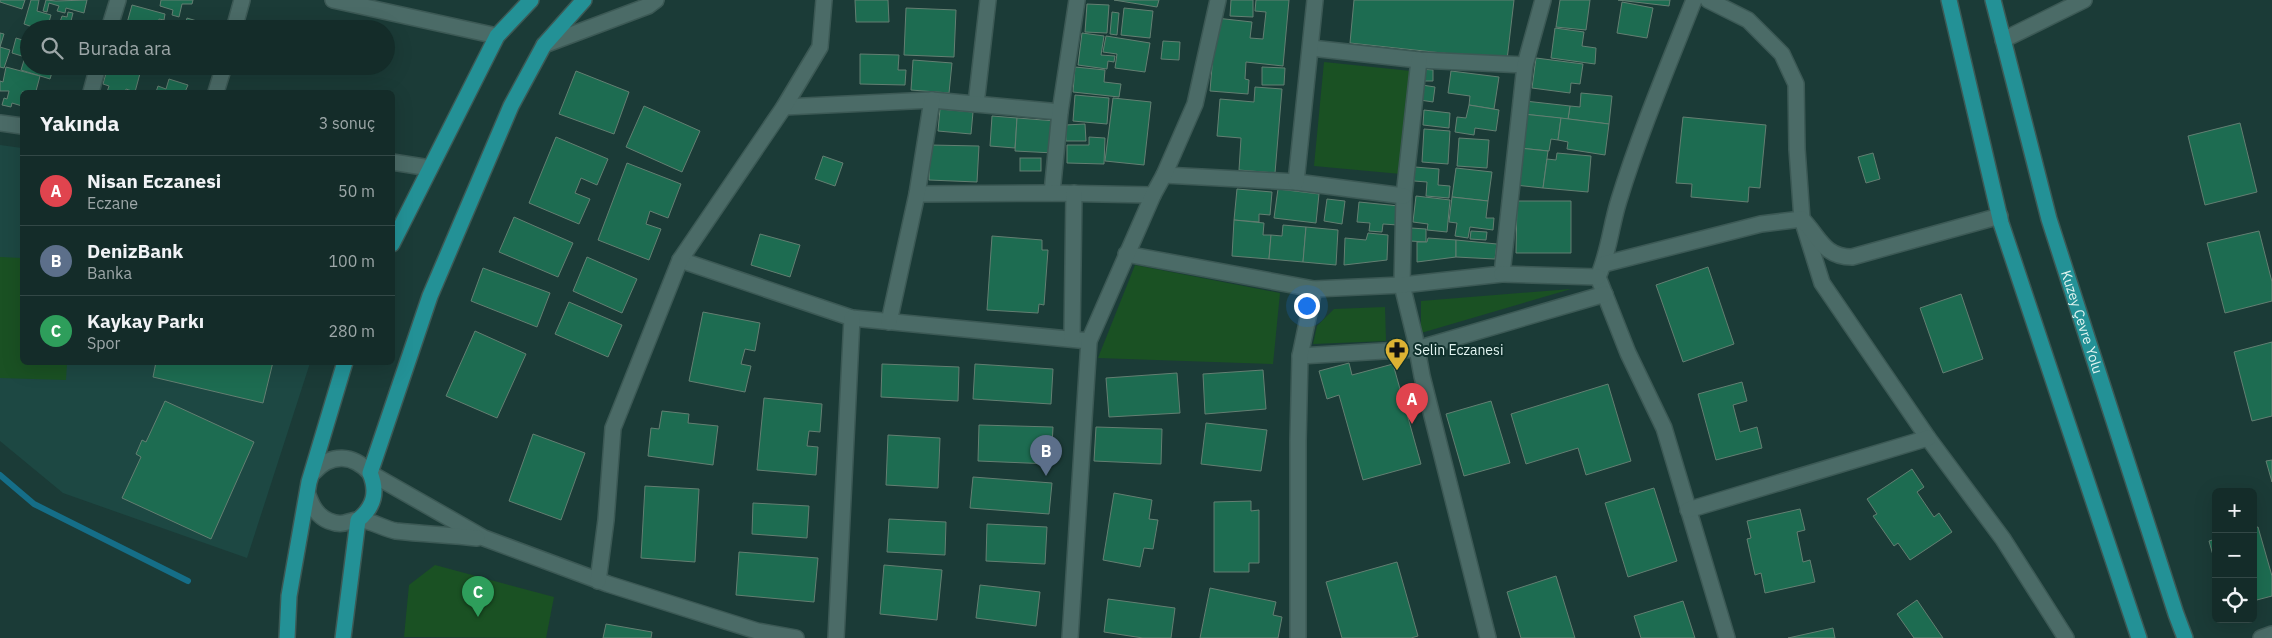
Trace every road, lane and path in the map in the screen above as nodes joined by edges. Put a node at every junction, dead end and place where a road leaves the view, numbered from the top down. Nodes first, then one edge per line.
1 (118, 0) edge
2 (242, 0) edge
3 (333, 0) edge
4 (531, 0) edge
5 (584, 0) edge
6 (656, 0) edge
7 (824, 0) edge
8 (1077, 0) edge
9 (1218, 0) edge
10 (1315, 0) edge
11 (1543, 0) edge
12 (1694, 0) edge
13 (1708, 0) edge
14 (1949, 0) edge
15 (1993, 0) edge
16 (2084, 0) edge
17 (984, 4) edge
18 (112, 20) edge
19 (236, 20) edge
20 (497, 36) junction
21 (2003, 40) junction
22 (544, 46) junction
23 (1311, 48) junction
24 (1419, 60) junction
25 (1525, 65) junction
26 (96, 75) edge
27 (221, 75) edge
28 (92, 90) edge
29 (217, 90) edge
30 (932, 100) junction
31 (976, 104) junction
32 (784, 107) junction
33 (1060, 112) junction
34 (0, 123) edge
35 (20, 126) edge
36 (395, 162) edge
37 (430, 168) junction
38 (1164, 175) junction
39 (1296, 182) junction
40 (1052, 193) junction
41 (1074, 193) junction
42 (917, 194) junction
43 (1153, 195) junction
44 (1404, 196) junction
45 (2000, 216) junction
46 (1802, 219) junction
47 (395, 238) edge
48 (1126, 254) junction
49 (680, 260) junction
50 (1601, 270) junction
51 (1502, 274) junction
52 (1402, 285) junction
53 (1314, 289) junction
54 (1605, 294) junction
55 (852, 318) junction
56 (889, 322) junction
57 (1072, 338) junction
58 (1089, 340) junction
59 (1417, 349) junction
60 (1300, 356) junction
61 (344, 365) edge
62 (1928, 438) junction
63 (314, 472) junction
64 (370, 473) junction
65 (308, 495) junction
66 (1688, 510) junction
67 (358, 520) junction
68 (484, 538) junction
69 (598, 581) junction
70 (2272, 634) edge
71 (287, 638) edge
72 (343, 638) edge
73 (796, 638) edge
74 (836, 638) edge
75 (1070, 638) edge
76 (1298, 638) edge
77 (1488, 638) edge
78 (1727, 638) edge
79 (2066, 638) edge
80 (2139, 638) edge
81 (2186, 638) edge
82 (2261, 638) edge

1 - 18 street
2 - 19 street
3 - 20 street
4 - 20 main road
5 - 22 main road
6 - 22 street
7 - 32 street
8 - 33 street
9 - 38 street
10 - 23 street
11 - 25 street
12 - 50 street
13 - 46 street
14 - 45 main road
15 - 21 main road, Kuzey Çevre Yolu
16 - 21 street
17 - 31 street
20 - 37 main road
21 - 81 main road, Kuzey Çevre Yolu
22 - 64 main road
23 - 24 street
23 - 39 street
24 - 25 street
24 - 44 street
25 - 51 street
26 - 28 street
27 - 29 street
30 - 31 street
30 - 32 street
30 - 42 street
31 - 33 street
32 - 49 street
33 - 40 street
34 - 35 street
36 - 37 street
37 - 47 main road
38 - 39 street
38 - 43 street
39 - 44 street
40 - 41 street
40 - 42 street
41 - 43 street
41 - 57 street
42 - 56 street
43 - 48 street
44 - 52 street
45 - 46 street
45 - 80 main road
46 - 50 street
46 - 62 street
48 - 53 street
48 - 58 street
49 - 55 street
49 - 69 street
50 - 51 street
50 - 54 street
51 - 52 street
52 - 53 street
52 - 59 street
53 - 60 street
54 - 59 street
54 - 66 street
55 - 56 street
55 - 74 street
56 - 57 street
57 - 58 street
58 - 75 street
59 - 60 street
59 - 77 street
60 - 76 street
61 - 63 main road
62 - 66 street
62 - 79 street
63 - 64 street
63 - 65 main road
64 - 67 main road
64 - 68 street
65 - 67 street
65 - 71 main road
66 - 78 street
67 - 68 street
67 - 72 main road
68 - 69 street
69 - 73 street
70 - 82 street

